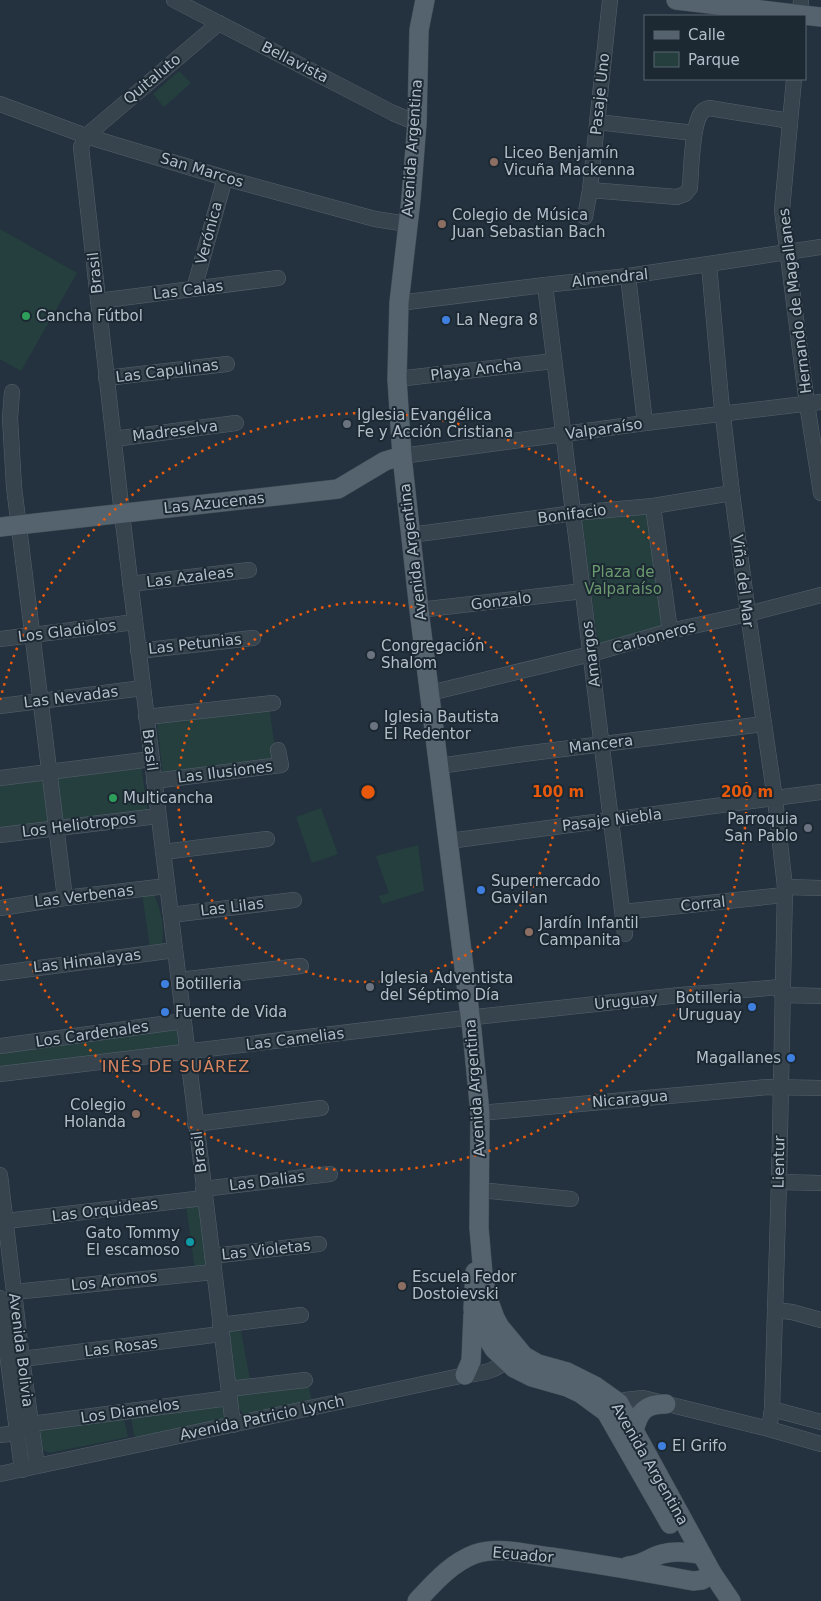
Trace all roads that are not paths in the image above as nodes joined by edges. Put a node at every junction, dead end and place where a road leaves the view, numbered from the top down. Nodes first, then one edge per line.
1 (174, 0) edge
2 (425, 0) edge
3 (440, 0) edge
4 (610, 0) edge
5 (676, 0) edge
6 (732, 3) edge
7 (801, 10) edge
8 (821, 17) edge
9 (219, 23) junction
10 (419, 30) junction
11 (794, 80) edge
12 (0, 104) edge
13 (790, 121) junction
14 (417, 122) junction
15 (597, 122) junction
16 (694, 133) junction
17 (86, 136) junction
18 (224, 178) junction
19 (590, 190) junction
20 (585, 217) dead end
21 (407, 224) junction
22 (821, 247) edge
23 (788, 252) junction
24 (709, 265) junction
25 (628, 276) junction
26 (278, 278) dead end
27 (545, 285) junction
28 (194, 289) junction
29 (98, 301) junction
30 (398, 304) junction
31 (554, 361) junction
32 (227, 364) dead end
33 (106, 378) junction
34 (397, 379) junction
35 (12, 392) dead end
36 (814, 403) edge
37 (723, 414) junction
38 (236, 423) dead end
39 (646, 423) junction
40 (564, 435) junction
41 (114, 439) junction
42 (402, 456) junction
43 (821, 491) edge
44 (732, 493) junction
45 (653, 506) junction
46 (122, 514) junction
47 (574, 514) junction
48 (9, 526) edge
49 (411, 535) junction
50 (250, 570) dead end
51 (130, 584) junction
52 (583, 591) junction
53 (821, 595) edge
54 (419, 610) junction
55 (748, 614) junction
56 (135, 622) junction
57 (670, 631) junction
58 (32, 635) junction
59 (253, 638) dead end
60 (0, 640) edge
61 (138, 651) junction
62 (591, 654) junction
63 (143, 688) junction
64 (430, 693) junction
65 (40, 701) junction
66 (273, 702) dead end
67 (0, 706) edge
68 (146, 717) junction
69 (764, 724) junction
70 (602, 744) junction
71 (278, 750) dead end
72 (152, 759) junction
73 (439, 766) junction
74 (49, 771) junction
75 (0, 778) edge
76 (154, 781) junction
77 (821, 792) edge
78 (774, 799) junction
79 (158, 816) junction
80 (611, 820) junction
81 (56, 828) junction
82 (0, 835) edge
83 (266, 839) dead end
84 (449, 842) junction
85 (163, 852) junction
86 (167, 886) junction
87 (821, 888) edge
88 (784, 891) junction
89 (65, 898) junction
90 (294, 900) dead end
91 (0, 908) edge
92 (622, 912) junction
93 (171, 914) junction
94 (624, 934) dead end
95 (175, 950) junction
96 (301, 966) dead end
97 (0, 973) edge
98 (178, 980) junction
99 (782, 991) junction
100 (821, 996) edge
101 (470, 1018) junction
102 (184, 1022) junction
103 (0, 1046) edge
104 (187, 1052) junction
105 (0, 1074) edge
106 (781, 1087) junction
107 (821, 1088) edge
108 (321, 1108) dead end
109 (480, 1114) junction
110 (195, 1124) junction
111 (330, 1174) dead end
112 (0, 1175) edge
113 (779, 1182) junction
114 (821, 1183) edge
115 (480, 1190) junction
116 (204, 1194) junction
117 (571, 1199) dead end
118 (6, 1221) junction
119 (479, 1228) junction
120 (319, 1244) dead end
121 (213, 1264) junction
122 (14, 1292) junction
123 (0, 1303) edge
124 (473, 1309) junction
125 (775, 1310) junction
126 (301, 1315) dead end
127 (821, 1320) edge
128 (220, 1330) junction
129 (512, 1356) junction
130 (22, 1359) junction
131 (4, 1372) edge
132 (465, 1375) junction
133 (305, 1380) dead end
134 (233, 1393) junction
135 (666, 1404) junction
136 (612, 1407) junction
137 (772, 1408) junction
138 (821, 1422) edge
139 (31, 1424) junction
140 (233, 1424) junction
141 (769, 1429) junction
142 (634, 1431) junction
143 (18, 1433) junction
144 (0, 1436) edge
145 (821, 1444) edge
146 (29, 1468) junction
147 (0, 1474) edge
148 (670, 1523) junction
149 (694, 1553) junction
150 (662, 1554) junction
151 (617, 1567) junction
152 (707, 1577) junction
153 (416, 1601) edge
154 (717, 1601) edge
155 (731, 1601) edge

1 - 9 street, Bellavista
2 - 10 main road, Avenida Argentina
3 - 10 main road
4 - 15 street, Pasaje Uno
5 - 6 main road
6 - 7 main road
7 - 8 main road
9 - 14 street, Bellavista
9 - 17 street, Quitaluto
10 - 14 main road, Avenida Argentina
11 - 13 street, Hernando de Magallanes
12 - 17 street, San Marcos
13 - 16 street
13 - 23 street, Hernando de Magallanes
14 - 21 main road, Avenida Argentina
15 - 16 street
15 - 19 street, Pasaje Uno
16 - 19 street
17 - 18 street, San Marcos
17 - 29 street, Brasil
18 - 21 street, San Marcos
18 - 28 street, Verónica
19 - 20 street, Pasaje Uno
21 - 30 main road, Avenida Argentina
22 - 23 street, Almendral
23 - 24 street, Almendral
23 - 36 street, Hernando de Magallanes
24 - 25 street, Almendral
24 - 37 street, Viña del Mar
25 - 27 street, Almendral
25 - 39 street
26 - 28 street, Las Calas
27 - 30 street, Almendral
27 - 31 street, Amargos
28 - 29 street, Las Calas
29 - 33 street, Brasil
30 - 34 main road, Avenida Argentina
31 - 34 street, Playa Ancha
31 - 40 street, Amargos
32 - 33 street, Las Capulinas
33 - 41 street, Brasil
34 - 42 main road, Avenida Argentina
35 - 48 street
36 - 37 street, Valparaíso
36 - 43 street, Hernando de Magallanes
37 - 39 street, Valparaíso
37 - 44 street, Viña del Mar
38 - 41 street, Madreselva
39 - 40 street, Valparaíso
40 - 42 street, Valparaíso
40 - 47 street, Amargos
41 - 46 street, Brasil
42 - 46 main road, Las Azucenas
42 - 49 main road, Avenida Argentina
44 - 45 street, Bonifacio
44 - 55 street, Viña del Mar
45 - 47 street, Bonifacio
45 - 57 street
46 - 48 main road, Las Azucenas
46 - 51 street, Brasil
47 - 49 street, Bonifacio
47 - 52 street, Amargos
48 - 58 street
49 - 54 main road, Avenida Argentina
50 - 51 street, Las Azaleas
51 - 56 street, Brasil
52 - 54 street, Gonzalo
52 - 62 street, Amargos
53 - 55 street, Carboneros
54 - 64 main road, Avenida Argentina
55 - 57 street, Carboneros
55 - 69 street, Viña del Mar
56 - 58 street, Los Gladiolos
56 - 61 street, Brasil
57 - 62 street, Carboneros
58 - 60 street, Los Gladiolos
58 - 65 street
59 - 61 street, Las Petunias
61 - 63 street, Brasil
62 - 64 street, Carboneros
62 - 70 street, Amargos
63 - 65 street, Las Nevadas
63 - 68 street, Brasil
64 - 73 main road, Avenida Argentina
65 - 67 street, Las Nevadas
65 - 74 street
66 - 68 street
68 - 72 street, Brasil
69 - 70 street, Mancera
69 - 78 street, Viña del Mar
70 - 73 street, Mancera
70 - 80 street, Amargos
71 - 76 street, Las Ilusiones
72 - 74 street
72 - 76 street, Brasil
73 - 84 main road, Avenida Argentina
74 - 75 street
74 - 81 street
76 - 79 street, Brasil
77 - 78 street, Pasaje Niebla
78 - 80 street, Pasaje Niebla
78 - 88 street, Viña del Mar
79 - 81 street, Los Heliotropos
79 - 85 street, Brasil
80 - 84 street, Pasaje Niebla
80 - 92 street, Amargos
81 - 82 street, Los Heliotropos
81 - 89 street
83 - 85 street
84 - 101 main road, Avenida Argentina
85 - 86 street, Brasil
86 - 89 street, Las Verbenas
86 - 93 street, Brasil
87 - 88 street, Corral
88 - 92 street, Corral
88 - 99 street, Lientur
89 - 91 street, Las Verbenas
90 - 93 street, Las Lilas
92 - 94 street, Amargos
93 - 95 street, Brasil
95 - 97 street, Las Himalayas
95 - 98 street, Brasil
96 - 98 street
98 - 102 street, Brasil
99 - 100 street, Uruguay
99 - 101 street, Uruguay
99 - 106 street, Lientur
101 - 104 street, Las Camelias
101 - 109 main road, Avenida Argentina
102 - 103 street, Los Cardenales
102 - 104 street, Brasil
104 - 105 street, Las Camelias
104 - 110 street, Brasil
106 - 107 street, Nicaragua
106 - 109 street, Nicaragua
106 - 113 street, Lientur
108 - 110 street
109 - 115 main road, Avenida Argentina
110 - 116 street, Brasil
111 - 116 street, Las Dalias
112 - 118 street, Avenida Bolivia
113 - 114 street
113 - 125 street, Lientur
115 - 117 street
115 - 119 main road, Avenida Argentina
116 - 118 street, Las Orquideas
116 - 121 street, Brasil
118 - 122 street, Avenida Bolivia
119 - 124 main road, Avenida Argentina
119 - 129 main road, Avenida Argentina
120 - 121 street, Las Violetas
121 - 122 street, Los Aromos
121 - 128 street, Brasil
122 - 130 street, Avenida Bolivia
123 - 131 street, Avenida Bolivia
124 - 129 main road, Avenida Argentina
124 - 132 main road
125 - 127 street
125 - 137 street, Lientur
126 - 128 street, Las Rosas
128 - 130 street, Las Rosas
128 - 134 street, Brasil
129 - 132 street, Avenida Patricio Lynch
129 - 136 main road, Avenida Argentina
130 - 139 street, Avenida Bolivia
131 - 143 street, Avenida Bolivia
132 - 140 street, Avenida Patricio Lynch
133 - 134 street, Los Diamelos
134 - 139 street, Los Diamelos
134 - 140 street, Brasil
135 - 136 street
135 - 141 street
135 - 142 main road
136 - 142 main road, Avenida Argentina
136 - 148 main road, Avenida Argentina
137 - 138 street
137 - 141 street, Lientur
139 - 146 street, Avenida Bolivia
140 - 146 street, Avenida Patricio Lynch
141 - 145 street
142 - 149 main road, Avenida Argentina
143 - 144 street
143 - 146 street, Avenida Bolivia
146 - 147 street, Avenida Patricio Lynch
148 - 149 main road, Avenida Argentina
148 - 150 main road
149 - 150 main road, Ecuador
149 - 152 main road
150 - 151 main road, Ecuador
151 - 152 main road, Ecuador
151 - 153 main road, Ecuador
152 - 154 main road
152 - 155 main road

